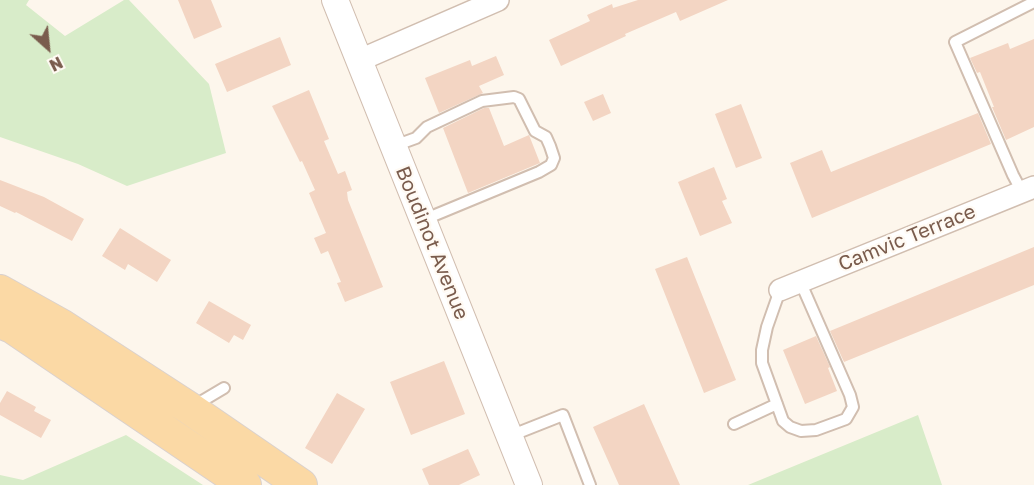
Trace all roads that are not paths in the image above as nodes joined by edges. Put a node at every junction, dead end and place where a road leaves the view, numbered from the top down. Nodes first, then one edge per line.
1 (335, 0) edge
2 (498, 0) edge
3 (1034, 2) edge
4 (360, 60) junction
5 (393, 146) junction
6 (1028, 189) edge
7 (423, 220) junction
8 (800, 281) junction
9 (780, 290) joint
10 (0, 291) edge
11 (0, 322) edge
12 (224, 388) dead end
13 (777, 404) junction
14 (189, 408) junction
15 (734, 424) dead end
16 (170, 434) junction
17 (509, 436) junction
18 (246, 485) edge
19 (301, 485) edge
20 (529, 485) edge
21 (590, 485) edge

1 - 4 street, Boudinot Avenue
2 - 4 street
3 - 6 lane
4 - 5 street, Boudinot Avenue
5 - 7 street, Boudinot Avenue
5 - 7 lane
6 - 8 street, Camvic Terrace
7 - 17 street, Boudinot Avenue
8 - 9 street, Camvic Terrace
8 - 13 lane
9 - 13 lane
10 - 14 main road
11 - 16 main road
12 - 14 lane
13 - 15 lane
14 - 16 main road
14 - 19 main road
16 - 18 main road
17 - 20 street, Boudinot Avenue
17 - 21 lane

